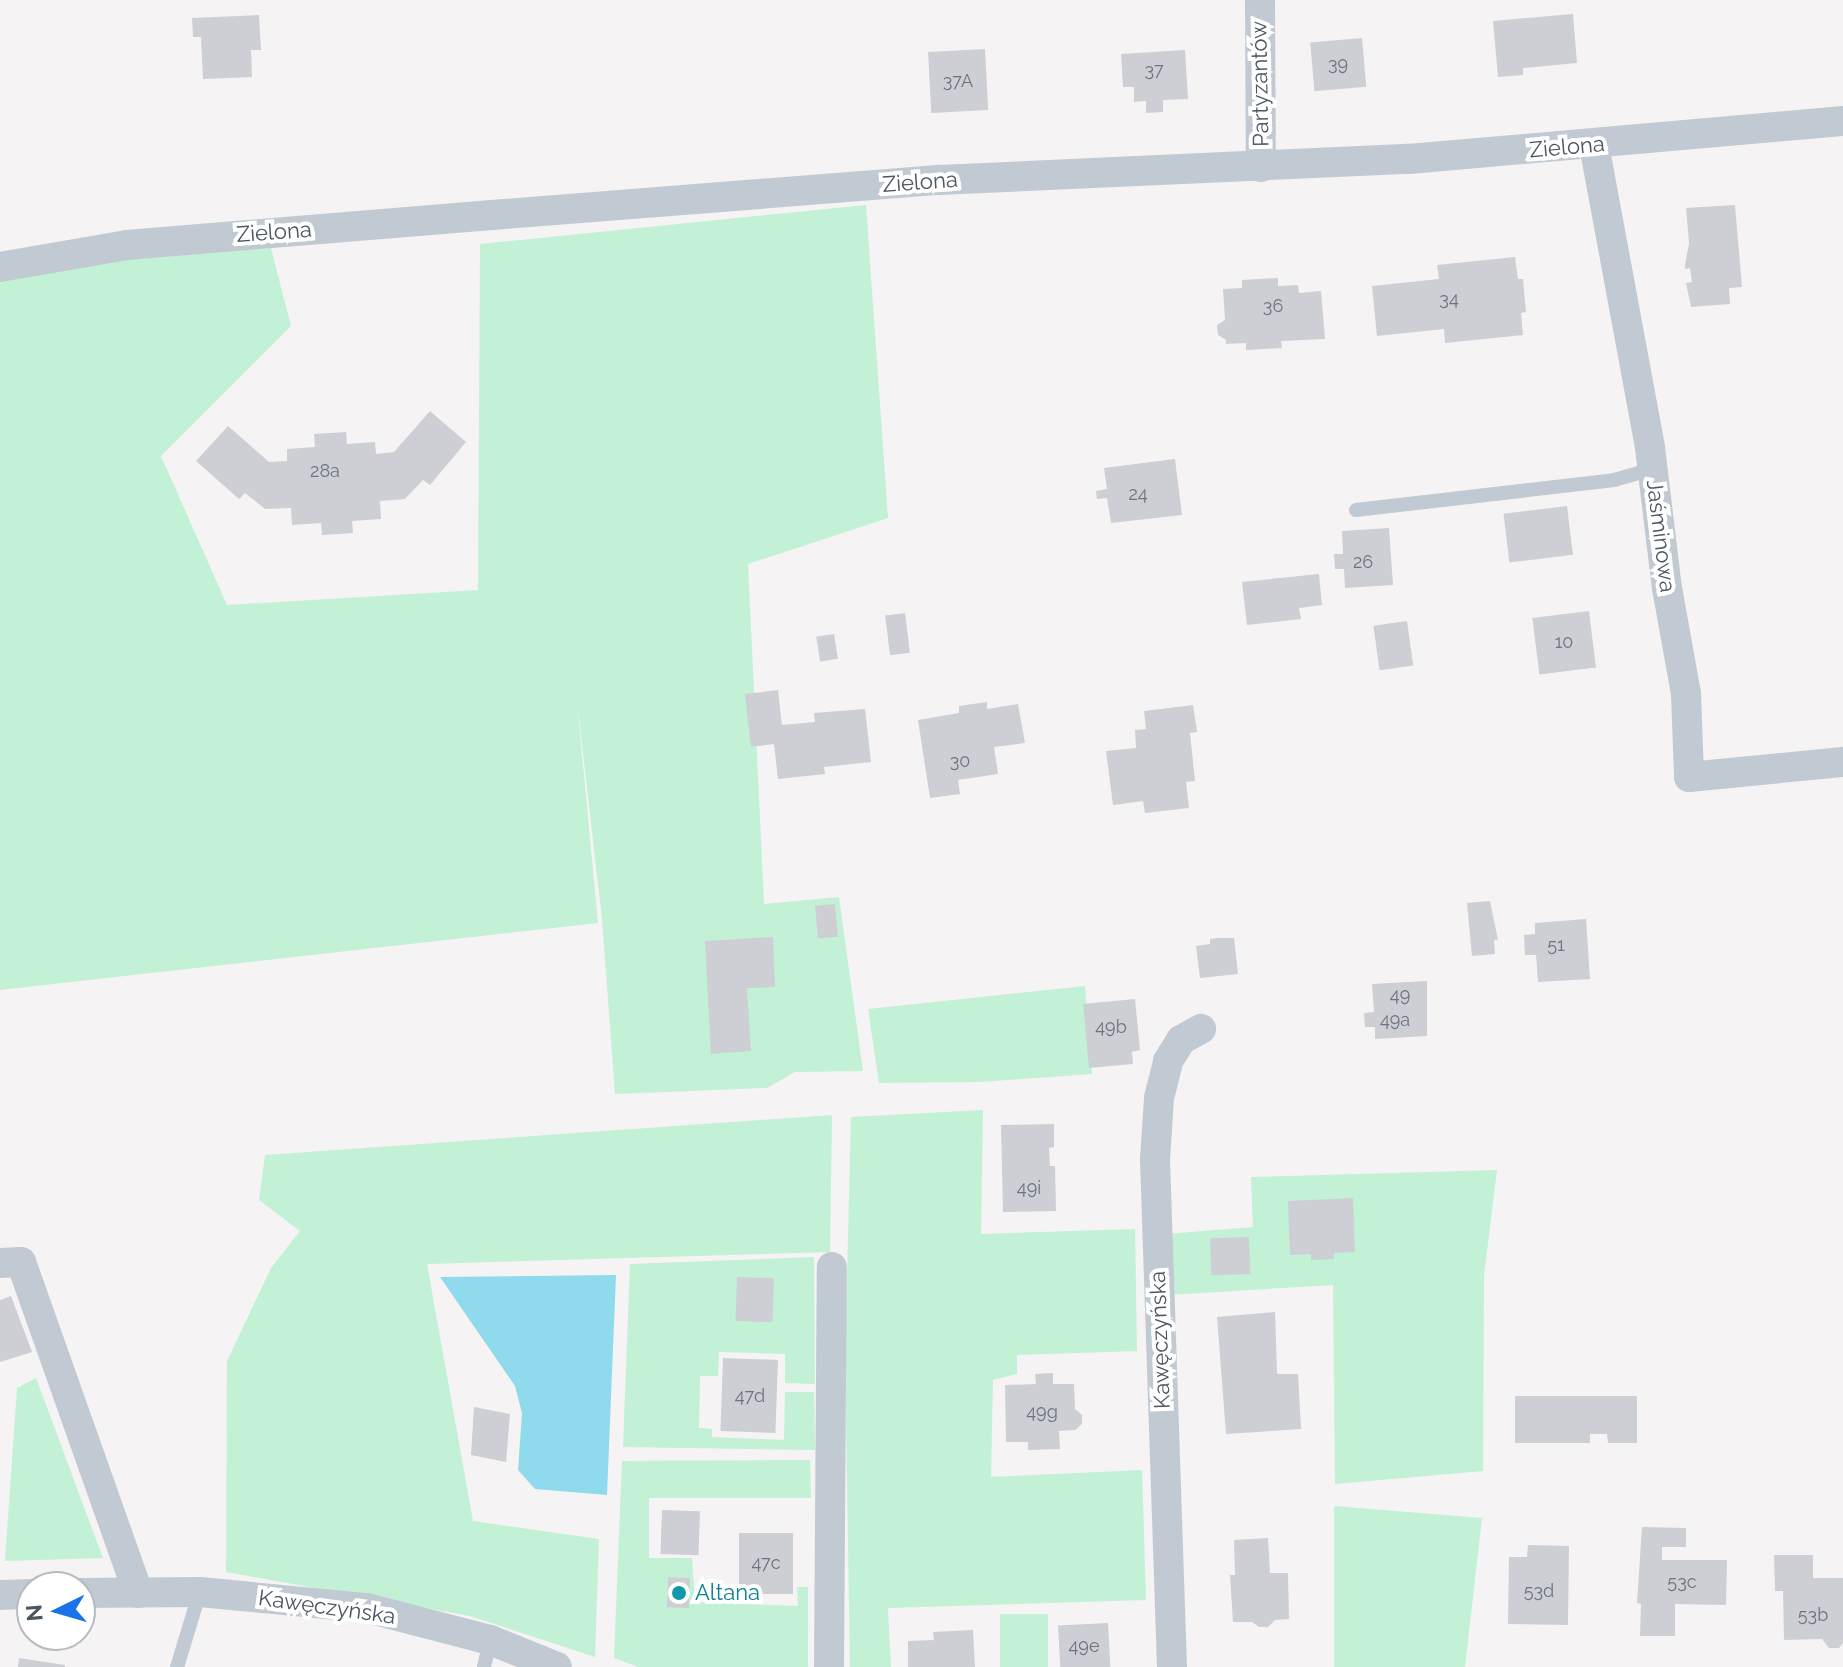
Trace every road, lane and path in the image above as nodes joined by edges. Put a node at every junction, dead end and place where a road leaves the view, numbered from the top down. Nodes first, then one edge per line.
1 (1260, 0) edge
2 (1843, 121) edge
3 (1594, 145) junction
4 (1261, 167) junction
5 (0, 267) edge
6 (1653, 469) junction
7 (1356, 510) dead end
8 (1843, 762) edge
9 (1201, 1029) dead end
10 (0, 1263) edge
11 (832, 1267) dead end
12 (200, 1592) junction
13 (96, 1593) edge
14 (138, 1593) junction
15 (487, 1654) edge
16 (177, 1667) edge
17 (557, 1667) edge
18 (829, 1667) edge
19 (1172, 1667) edge

1 - 4 street, Partyzantów
2 - 3 street, Zielona
3 - 4 street, Zielona
3 - 6 street, Jaśminowa
4 - 5 street, Zielona
6 - 7 lane
6 - 8 street, Jaśminowa
9 - 19 street, Kawęczyńska
10 - 14 street
11 - 18 street
12 - 14 street, Kawęczyńska
12 - 15 street, Kawęczyńska
12 - 16 lane
13 - 14 street, Kawęczyńska
15 - 17 street, Kawęczyńska

